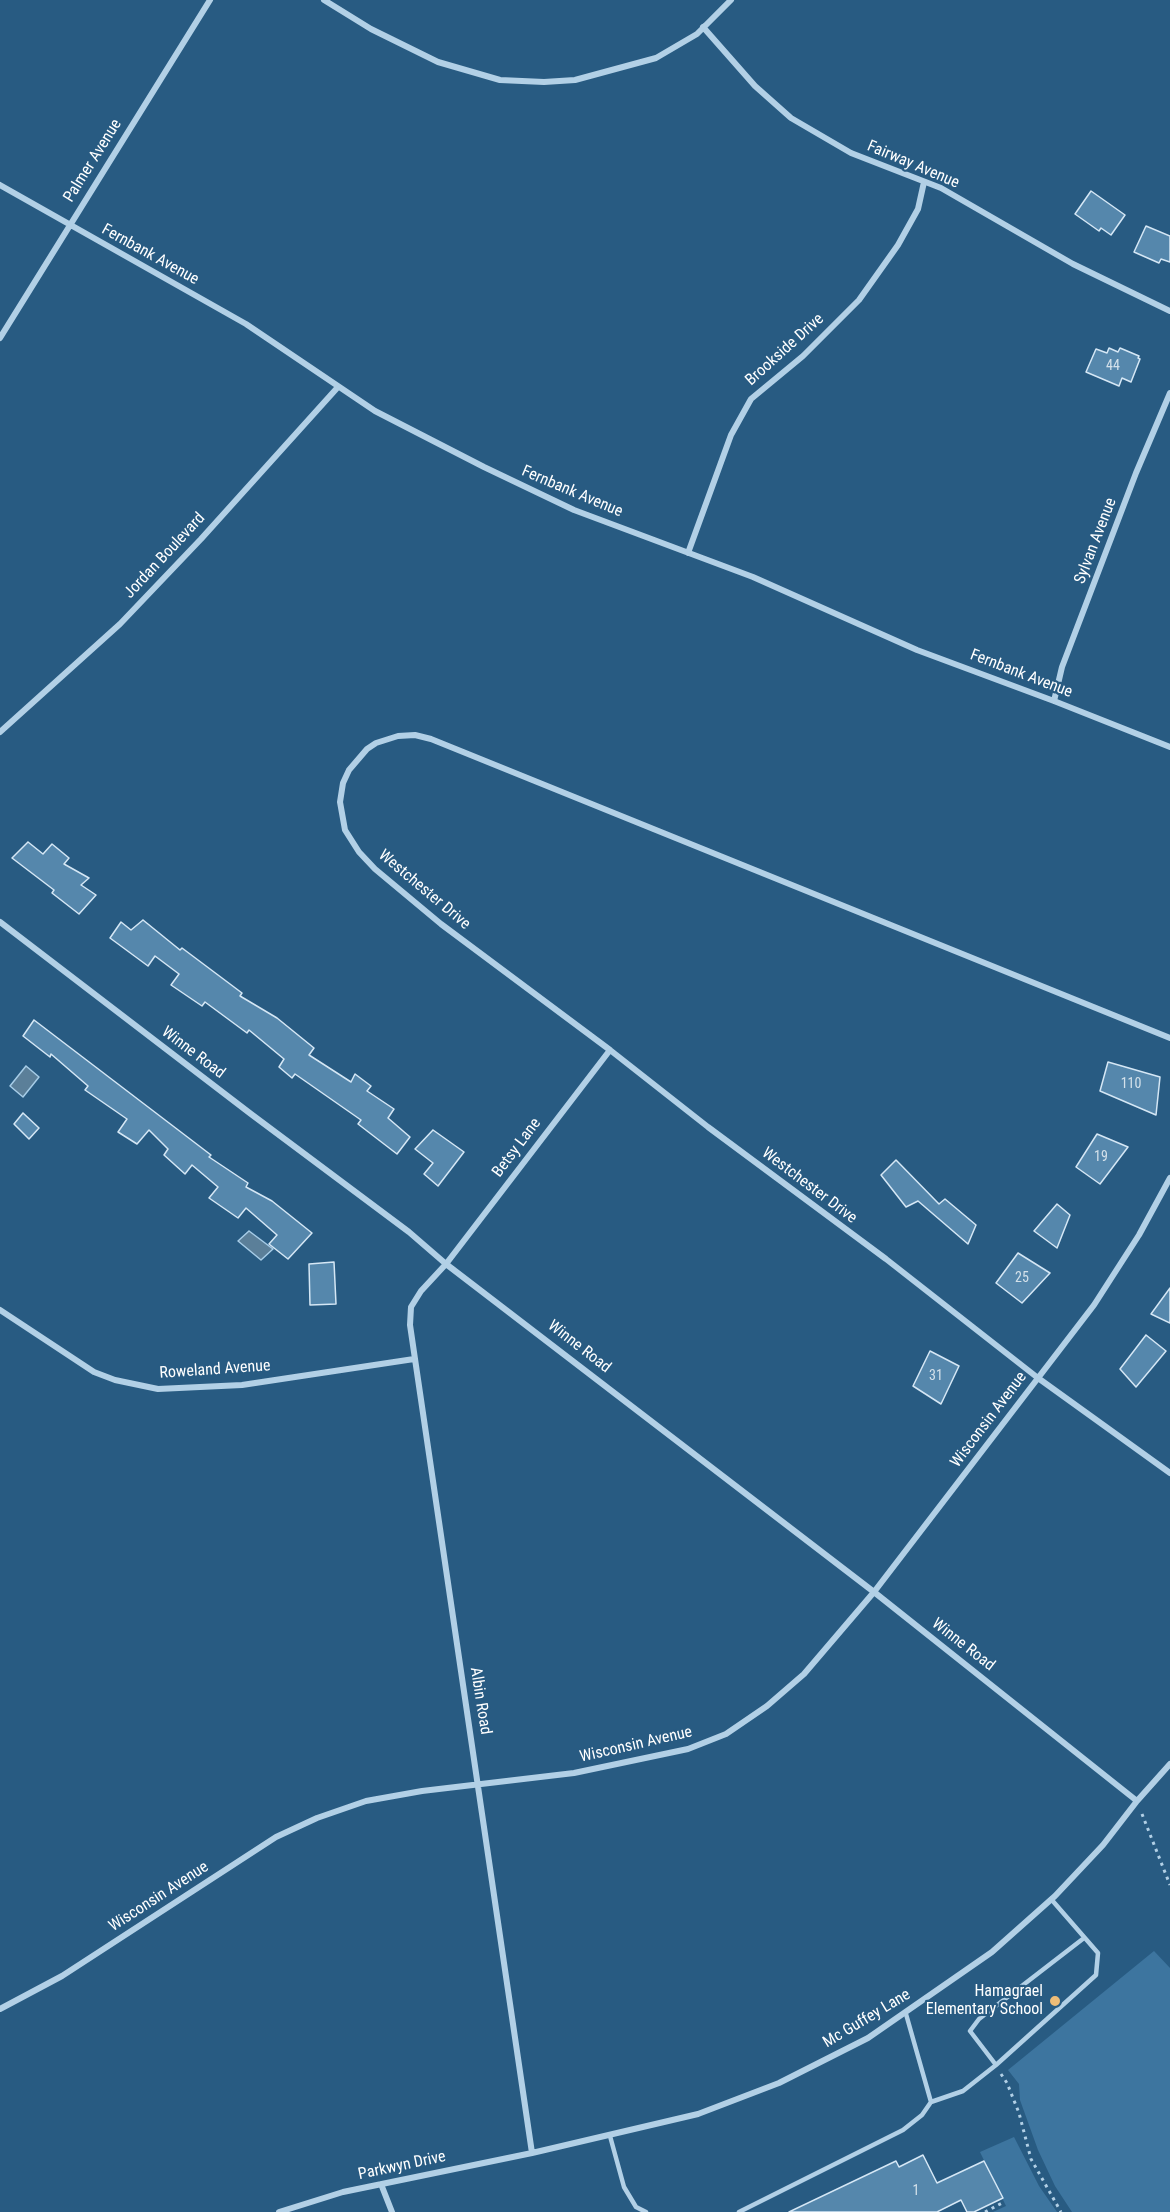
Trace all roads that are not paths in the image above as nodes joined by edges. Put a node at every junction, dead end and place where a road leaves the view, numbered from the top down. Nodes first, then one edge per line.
1 (210, 0) edge
2 (324, 0) edge
3 (731, 0) edge
4 (704, 27) junction
5 (924, 182) junction
6 (0, 185) edge
7 (69, 225) junction
8 (1170, 311) edge
9 (0, 338) edge
10 (338, 387) junction
11 (1170, 393) edge
12 (687, 553) junction
13 (1054, 701) junction
14 (0, 732) edge
15 (1170, 747) edge
16 (0, 922) edge
17 (1170, 1038) edge
18 (609, 1050) junction
19 (1170, 1178) edge
20 (446, 1264) junction
21 (0, 1310) edge
22 (414, 1359) junction
23 (1038, 1378) junction
24 (1170, 1473) edge
25 (874, 1592) junction
26 (1170, 1764) edge
27 (479, 1783) junction
28 (1137, 1801) junction
29 (1051, 1898) junction
30 (1084, 1938) junction
31 (0, 2009) edge
32 (906, 2014) junction
33 (995, 2066) junction
34 (931, 2102) junction
35 (610, 2136) junction
36 (532, 2153) junction
37 (381, 2184) junction
38 (300, 2204) junction
39 (279, 2212) edge
40 (303, 2212) edge
41 (392, 2212) edge
42 (646, 2212) edge
43 (739, 2212) edge

1 - 7 street, Palmer Avenue
2 - 4 street
3 - 4 street
4 - 5 street, Fairway Avenue
5 - 8 street, Fairway Avenue
5 - 12 street, Brookside Drive
6 - 7 street, Fernbank Avenue
7 - 9 street, Palmer Avenue
7 - 10 street, Fernbank Avenue
10 - 12 street, Fernbank Avenue
10 - 14 street, Jordan Boulevard
11 - 13 street, Sylvan Avenue
12 - 13 street, Fernbank Avenue
13 - 15 street, Fernbank Avenue
16 - 20 street, Winne Road
17 - 18 street, Westchester Drive
18 - 20 street, Betsy Lane
18 - 23 street, Westchester Drive
19 - 23 street, Wisconsin Avenue
20 - 22 street, Albin Road
20 - 25 street, Winne Road
21 - 22 street, Roweland Avenue
22 - 27 street, Albin Road
23 - 24 street, Westchester Drive
23 - 25 street, Wisconsin Avenue
25 - 27 street, Wisconsin Avenue
25 - 28 street, Winne Road
26 - 28 street, Mc Guffey Lane
27 - 31 street, Wisconsin Avenue
27 - 36 street, Albin Road
28 - 29 street, Mc Guffey Lane
29 - 30 lane
29 - 32 street, Mc Guffey Lane
30 - 33 lane
30 - 33 lane
32 - 34 lane
32 - 35 street, Mc Guffey Lane
33 - 34 lane
34 - 43 lane
35 - 36 street, Mc Guffey Lane
35 - 42 lane
36 - 37 street, Parkwyn Drive
37 - 38 street, Parkwyn Drive
37 - 41 street
38 - 39 street, Parkwyn Drive
38 - 40 street

